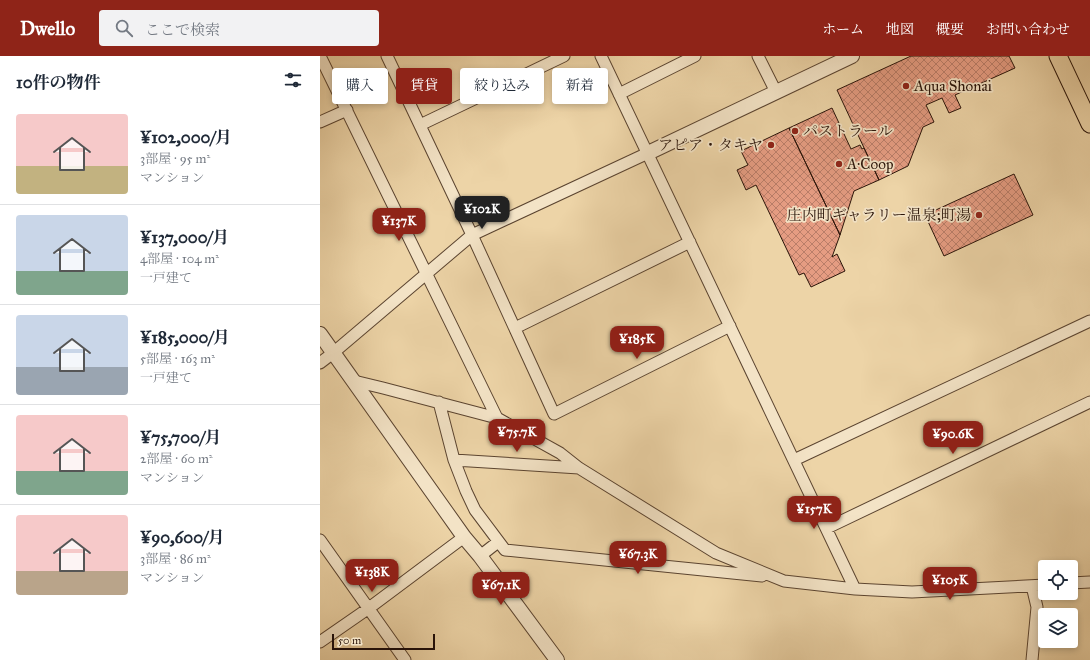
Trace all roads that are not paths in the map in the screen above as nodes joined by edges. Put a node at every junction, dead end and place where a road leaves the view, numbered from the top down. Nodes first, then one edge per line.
1 (320, 56) edge
2 (387, 56) edge
3 (564, 56) edge
4 (601, 56) edge
5 (695, 56) edge
6 (758, 56) edge
7 (852, 56) edge
8 (1058, 56) edge
9 (776, 92) junction
10 (619, 94) junction
11 (347, 110) junction
12 (320, 122) edge
13 (1090, 124) edge
14 (420, 125) junction
15 (648, 154) junction
16 (472, 235) junction
17 (690, 242) junction
18 (427, 273) junction
19 (1090, 322) edge
20 (730, 326) junction
21 (515, 328) junction
22 (320, 334) edge
23 (333, 353) junction
24 (320, 363) edge
25 (354, 381) junction
26 (438, 402) junction
27 (1090, 402) edge
28 (497, 418) junction
29 (454, 460) junction
30 (794, 460) junction
31 (579, 468) junction
32 (827, 528) junction
33 (464, 537) junction
34 (320, 540) edge
35 (498, 542) junction
36 (480, 556) junction
37 (774, 577) junction
38 (1090, 582) edge
39 (1078, 583) edge
40 (1032, 586) junction
41 (1038, 586) edge
42 (856, 589) junction
43 (368, 608) junction
44 (320, 642) edge
45 (405, 660) edge
46 (557, 660) edge
47 (1032, 660) edge

1 - 11 street
2 - 14 street
3 - 14 street
4 - 10 street
5 - 10 street
6 - 9 street
7 - 9 street
8 - 13 main road
9 - 15 street
10 - 15 street
11 - 12 street
11 - 18 street
14 - 16 street
15 - 16 street
15 - 17 street
16 - 18 street
16 - 21 street
17 - 20 street
17 - 21 street
18 - 23 street
18 - 28 street
19 - 30 street
20 - 21 street
20 - 30 street
22 - 23 street
23 - 24 street
23 - 25 street
25 - 26 street
25 - 33 street
26 - 28 street
26 - 29 street
27 - 32 street
28 - 31 street
29 - 31 street
29 - 35 street
30 - 32 street
31 - 37 street
32 - 42 street
33 - 36 street
33 - 43 street
34 - 43 street
35 - 36 street
35 - 37 street
36 - 46 street
37 - 42 street
38 - 39 street
40 - 41 street
40 - 42 street
40 - 47 street
43 - 44 street
43 - 45 street

